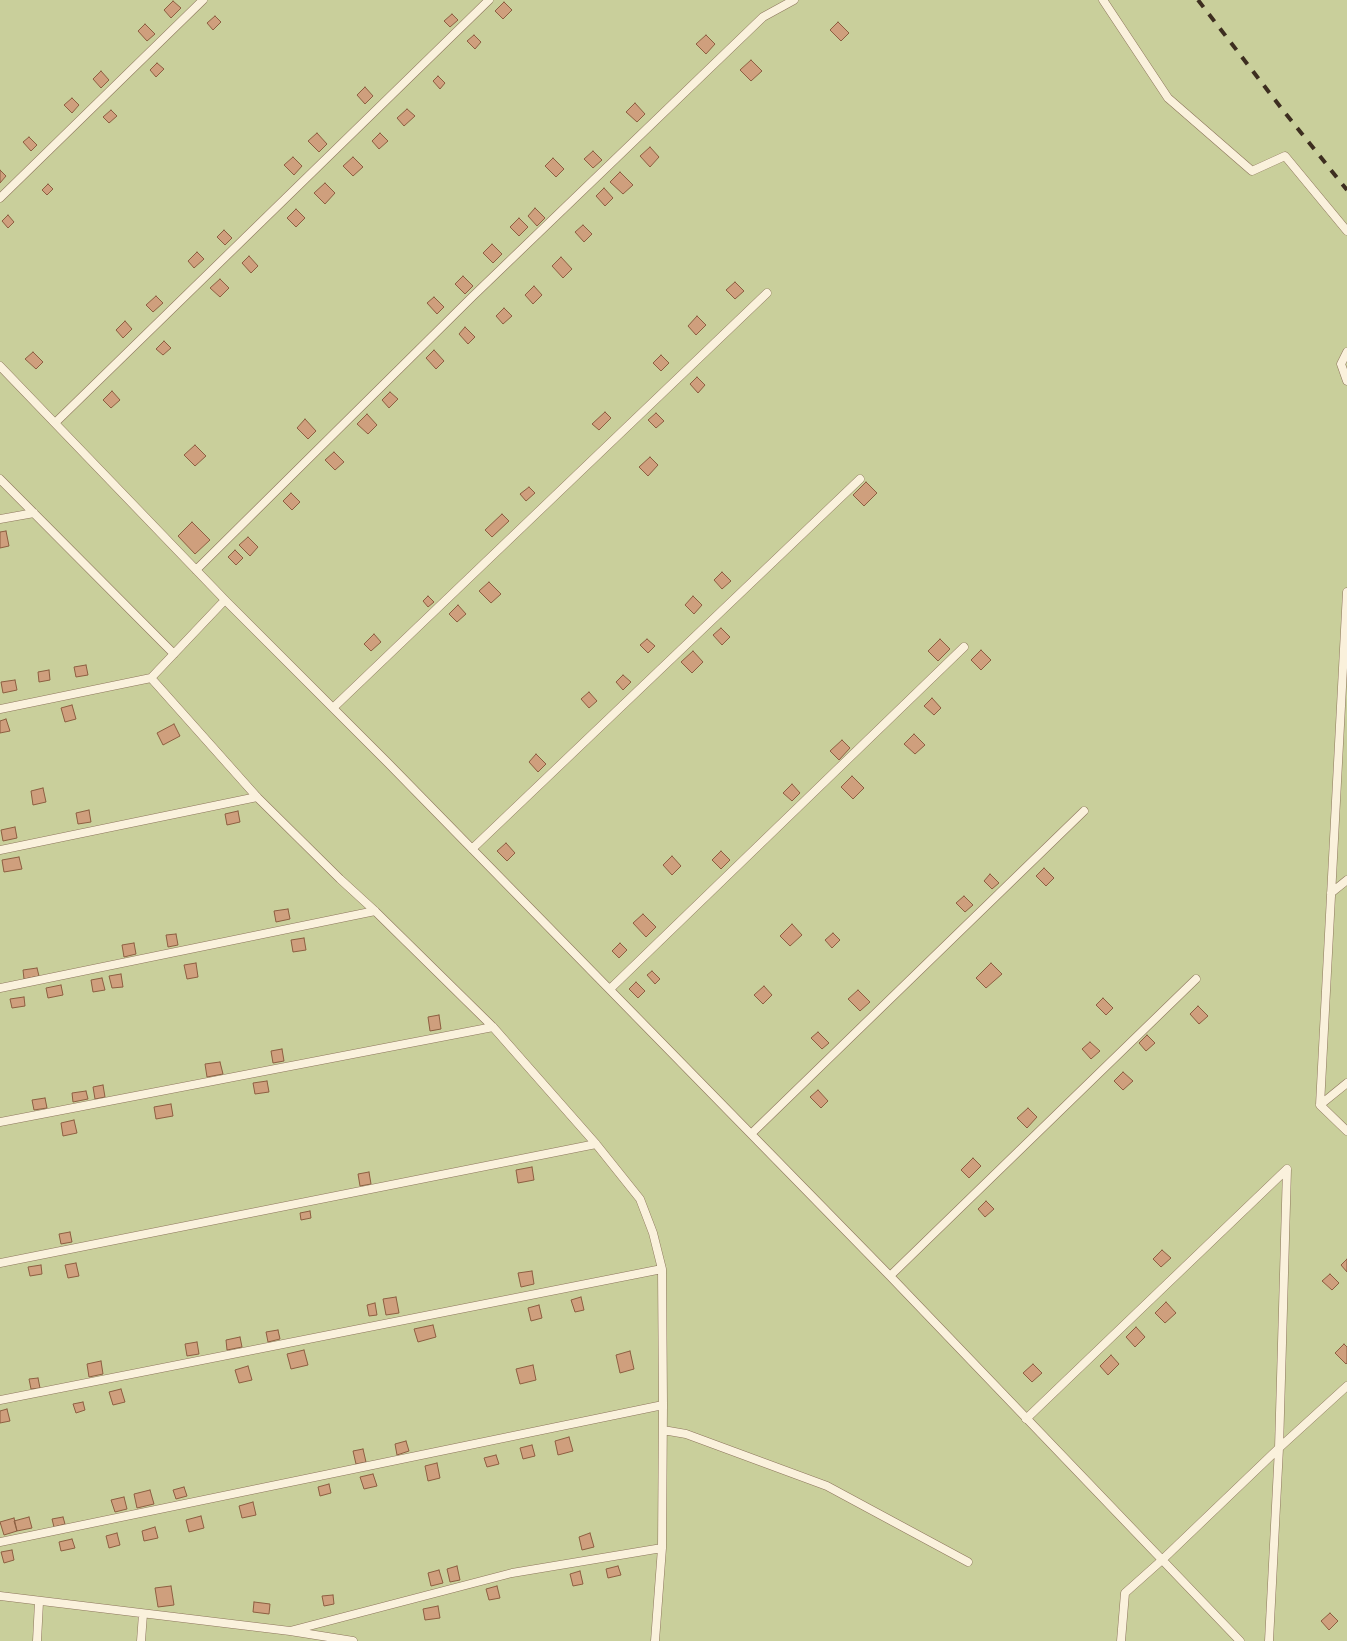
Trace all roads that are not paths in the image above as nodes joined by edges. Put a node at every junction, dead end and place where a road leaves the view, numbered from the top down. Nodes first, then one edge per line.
1 (203, 0) edge
2 (489, 0) edge
3 (794, 0) edge
4 (1104, 0) edge
5 (0, 198) edge
6 (1347, 231) edge
7 (767, 293) dead end
8 (1347, 352) edge
9 (0, 366) edge
10 (1347, 381) edge
11 (55, 423) junction
12 (860, 478) dead end
13 (0, 479) edge
14 (34, 513) junction
15 (0, 519) edge
16 (196, 570) junction
17 (1347, 592) edge
18 (225, 600) junction
19 (964, 647) dead end
20 (174, 654) junction
21 (151, 678) junction
22 (1344, 706) edge
23 (334, 708) junction
24 (0, 709) edge
25 (257, 797) junction
26 (1084, 811) dead end
27 (472, 849) junction
28 (0, 850) edge
29 (1347, 880) edge
30 (1331, 893) junction
31 (375, 911) junction
32 (1196, 979) dead end
33 (0, 988) edge
34 (610, 989) junction
35 (493, 1027) junction
36 (1347, 1083) edge
37 (1320, 1105) junction
38 (0, 1122) edge
39 (1347, 1132) edge
40 (751, 1134) junction
41 (596, 1144) junction
42 (0, 1263) edge
43 (662, 1269) junction
44 (890, 1276) junction
45 (1347, 1386) edge
46 (0, 1400) edge
47 (664, 1405) junction
48 (1026, 1419) junction
49 (663, 1430) junction
50 (1279, 1448) junction
51 (0, 1542) edge
52 (662, 1548) junction
53 (1162, 1560) junction
54 (968, 1562) dead end
55 (0, 1596) edge
56 (39, 1602) junction
57 (143, 1614) junction
58 (290, 1631) junction
59 (37, 1641) edge
60 (141, 1641) edge
61 (353, 1641) edge
62 (655, 1641) edge
63 (1121, 1641) edge
64 (1240, 1641) edge
65 (1269, 1641) edge

1 - 5 lane
2 - 11 lane
3 - 16 lane
4 - 6 lane
7 - 23 lane
8 - 10 lane
9 - 11 lane
11 - 16 lane
12 - 27 lane
13 - 14 lane
14 - 15 lane
14 - 20 lane
16 - 18 lane
17 - 22 lane
18 - 20 lane
18 - 23 lane
19 - 34 lane
20 - 21 lane
21 - 24 lane
21 - 25 lane
22 - 30 lane
23 - 27 lane
25 - 28 lane
25 - 31 lane
26 - 40 lane
27 - 34 lane
29 - 30 lane
30 - 37 lane
31 - 33 lane
31 - 35 lane
32 - 44 lane
34 - 40 lane
35 - 38 lane
35 - 41 lane
36 - 37 lane
37 - 39 lane
40 - 44 lane
41 - 42 lane
41 - 43 lane
43 - 46 lane
43 - 47 lane
44 - 48 lane
45 - 50 lane
47 - 49 lane
47 - 51 lane
48 - 50 lane
48 - 53 lane
49 - 52 lane
49 - 54 lane
50 - 53 lane
50 - 65 lane
52 - 58 lane
52 - 62 lane
53 - 63 lane
53 - 64 lane
55 - 56 lane
56 - 57 lane
56 - 59 lane
57 - 58 lane
57 - 60 lane
58 - 61 lane

